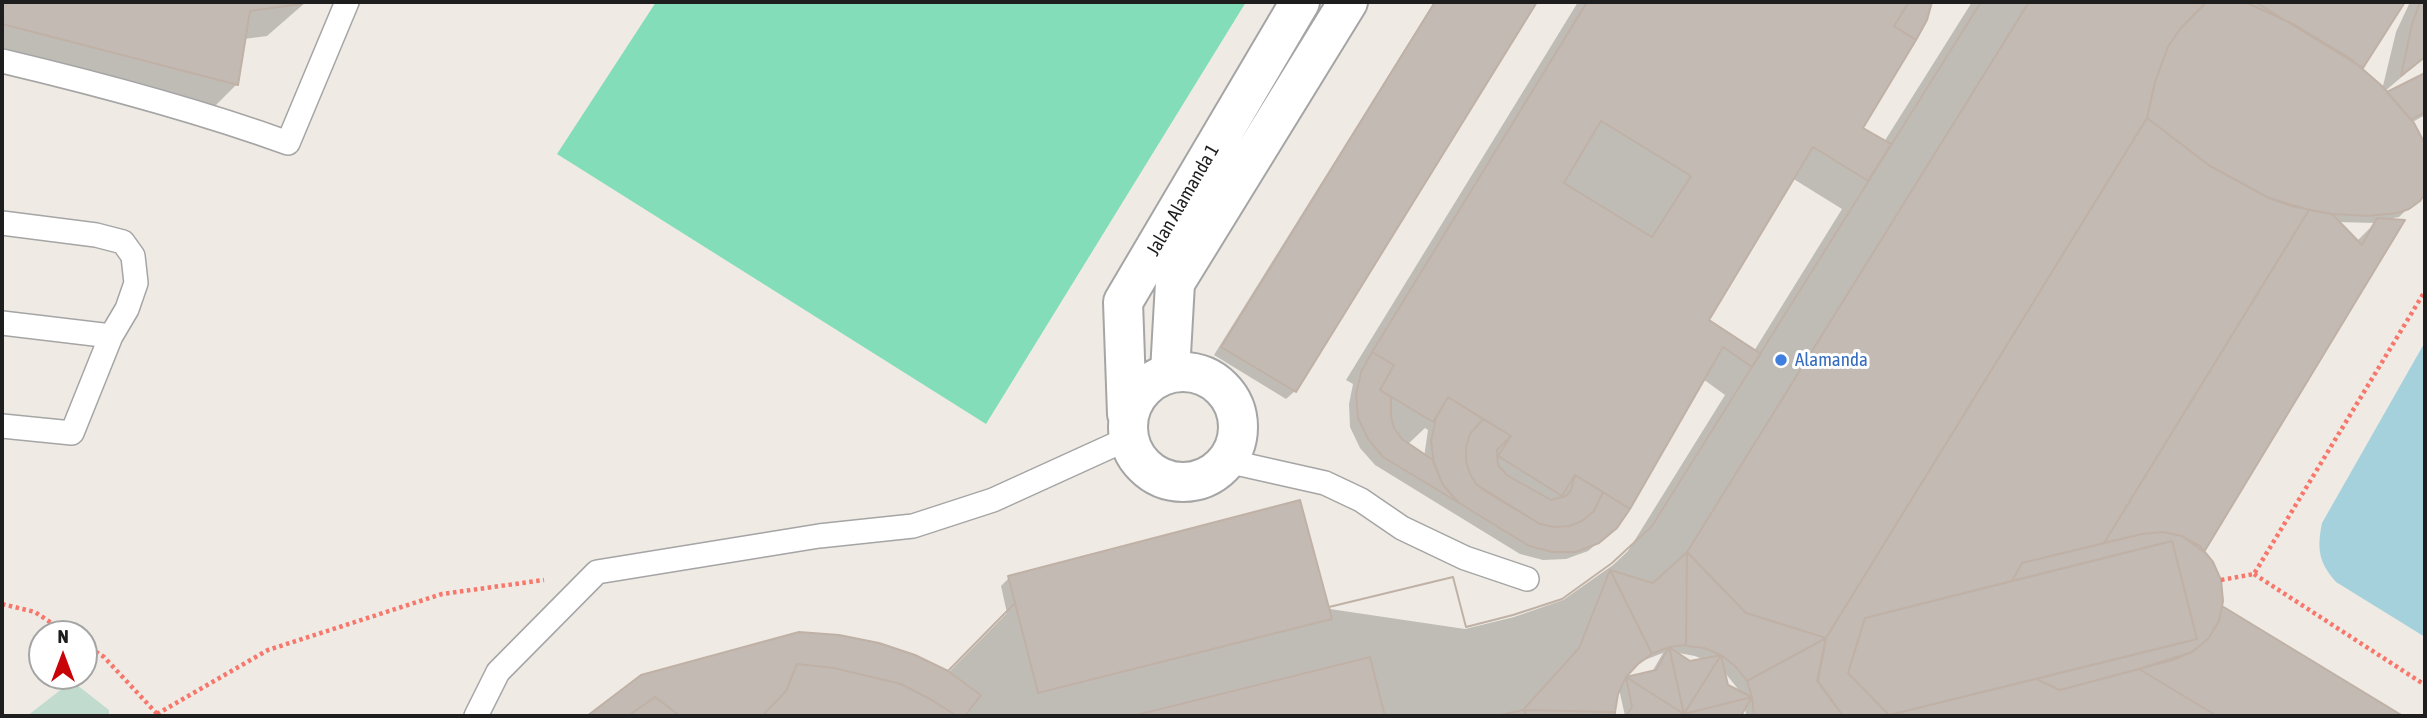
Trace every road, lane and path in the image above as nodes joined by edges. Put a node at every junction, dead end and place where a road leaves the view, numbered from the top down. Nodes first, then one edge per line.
1 (347, 2) edge
2 (1300, 2) edge
3 (1348, 2) edge
4 (2, 61) edge
5 (2, 223) edge
6 (2425, 291) edge
7 (2424, 300) edge
8 (2, 323) edge
9 (111, 335) junction
10 (1170, 372) junction
11 (2, 426) edge
12 (1127, 426) junction
13 (1227, 461) junction
14 (597, 572) junction
15 (2254, 573) junction
16 (1527, 579) dead end
17 (2221, 580) dead end
18 (2, 604) edge
19 (47, 620) edge
20 (98, 653) edge
21 (2425, 685) edge
22 (158, 715) edge
23 (476, 716) edge

1 - 4 lane
2 - 12 street, Jalan Alamanda 1
3 - 10 street, Jalan Alamanda 1
5 - 9 lane
6 - 7 path
7 - 15 path
8 - 9 lane
9 - 11 lane
10 - 12 street
10 - 13 street
12 - 13 street
12 - 14 lane
13 - 16 lane
14 - 22 path
14 - 23 lane
15 - 17 path
15 - 21 path
18 - 19 path
20 - 22 path

